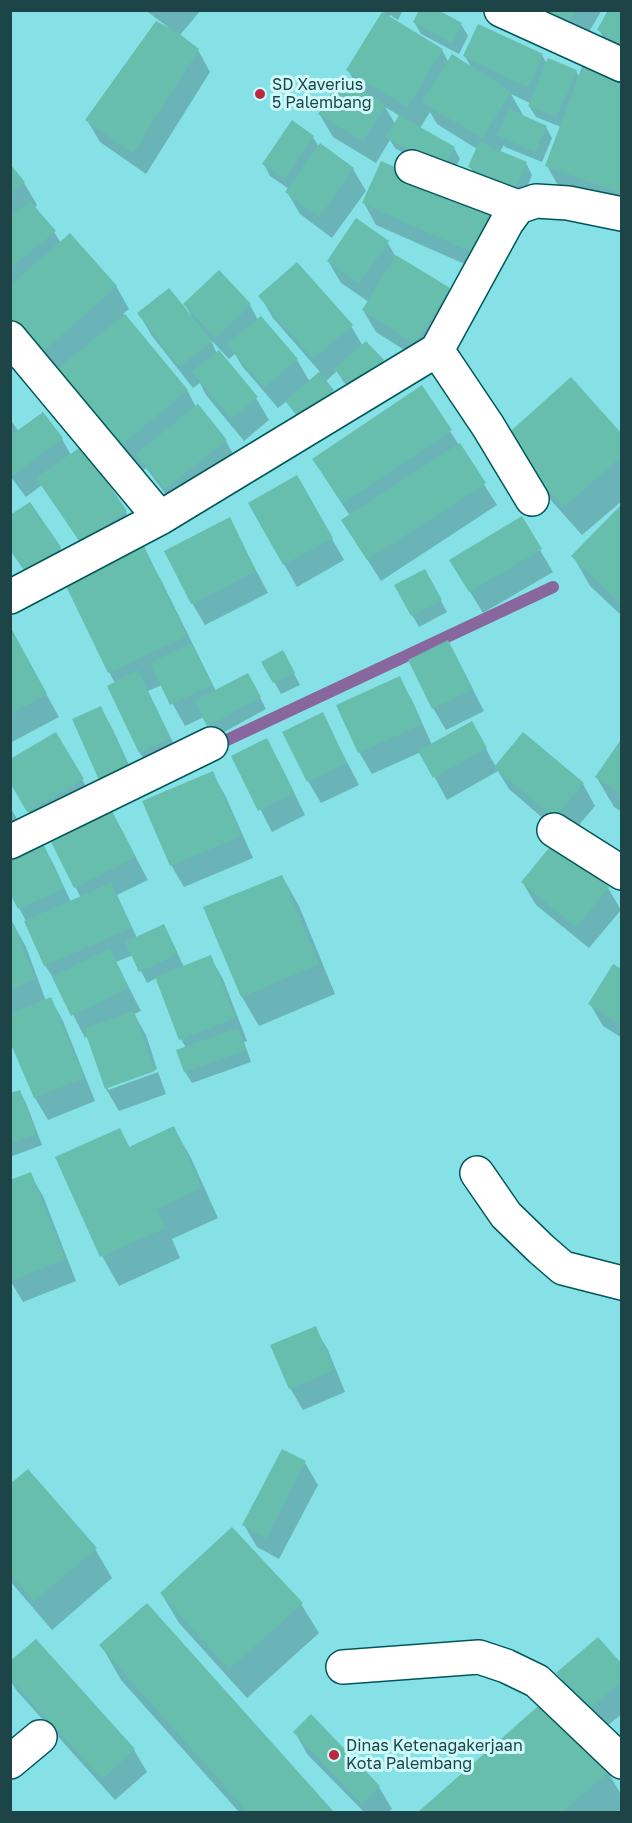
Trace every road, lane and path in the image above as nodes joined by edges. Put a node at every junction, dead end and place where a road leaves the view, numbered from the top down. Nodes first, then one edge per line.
1 (501, 10) edge
2 (621, 64) edge
3 (412, 167) dead end
4 (518, 207) junction
5 (621, 214) edge
6 (10, 338) edge
7 (437, 350) junction
8 (532, 499) dead end
9 (160, 518) junction
10 (10, 597) edge
11 (211, 744) dead end
12 (554, 830) dead end
13 (10, 843) edge
14 (621, 873) edge
15 (477, 1173) dead end
16 (621, 1283) edge
17 (343, 1667) dead end
18 (40, 1737) dead end
19 (10, 1762) edge
20 (621, 1762) edge

1 - 2 street
3 - 4 street
4 - 5 street
4 - 7 street
6 - 9 street
7 - 8 street
7 - 9 street
9 - 10 street
11 - 13 street
12 - 14 street
15 - 16 street
17 - 20 street
18 - 19 street

